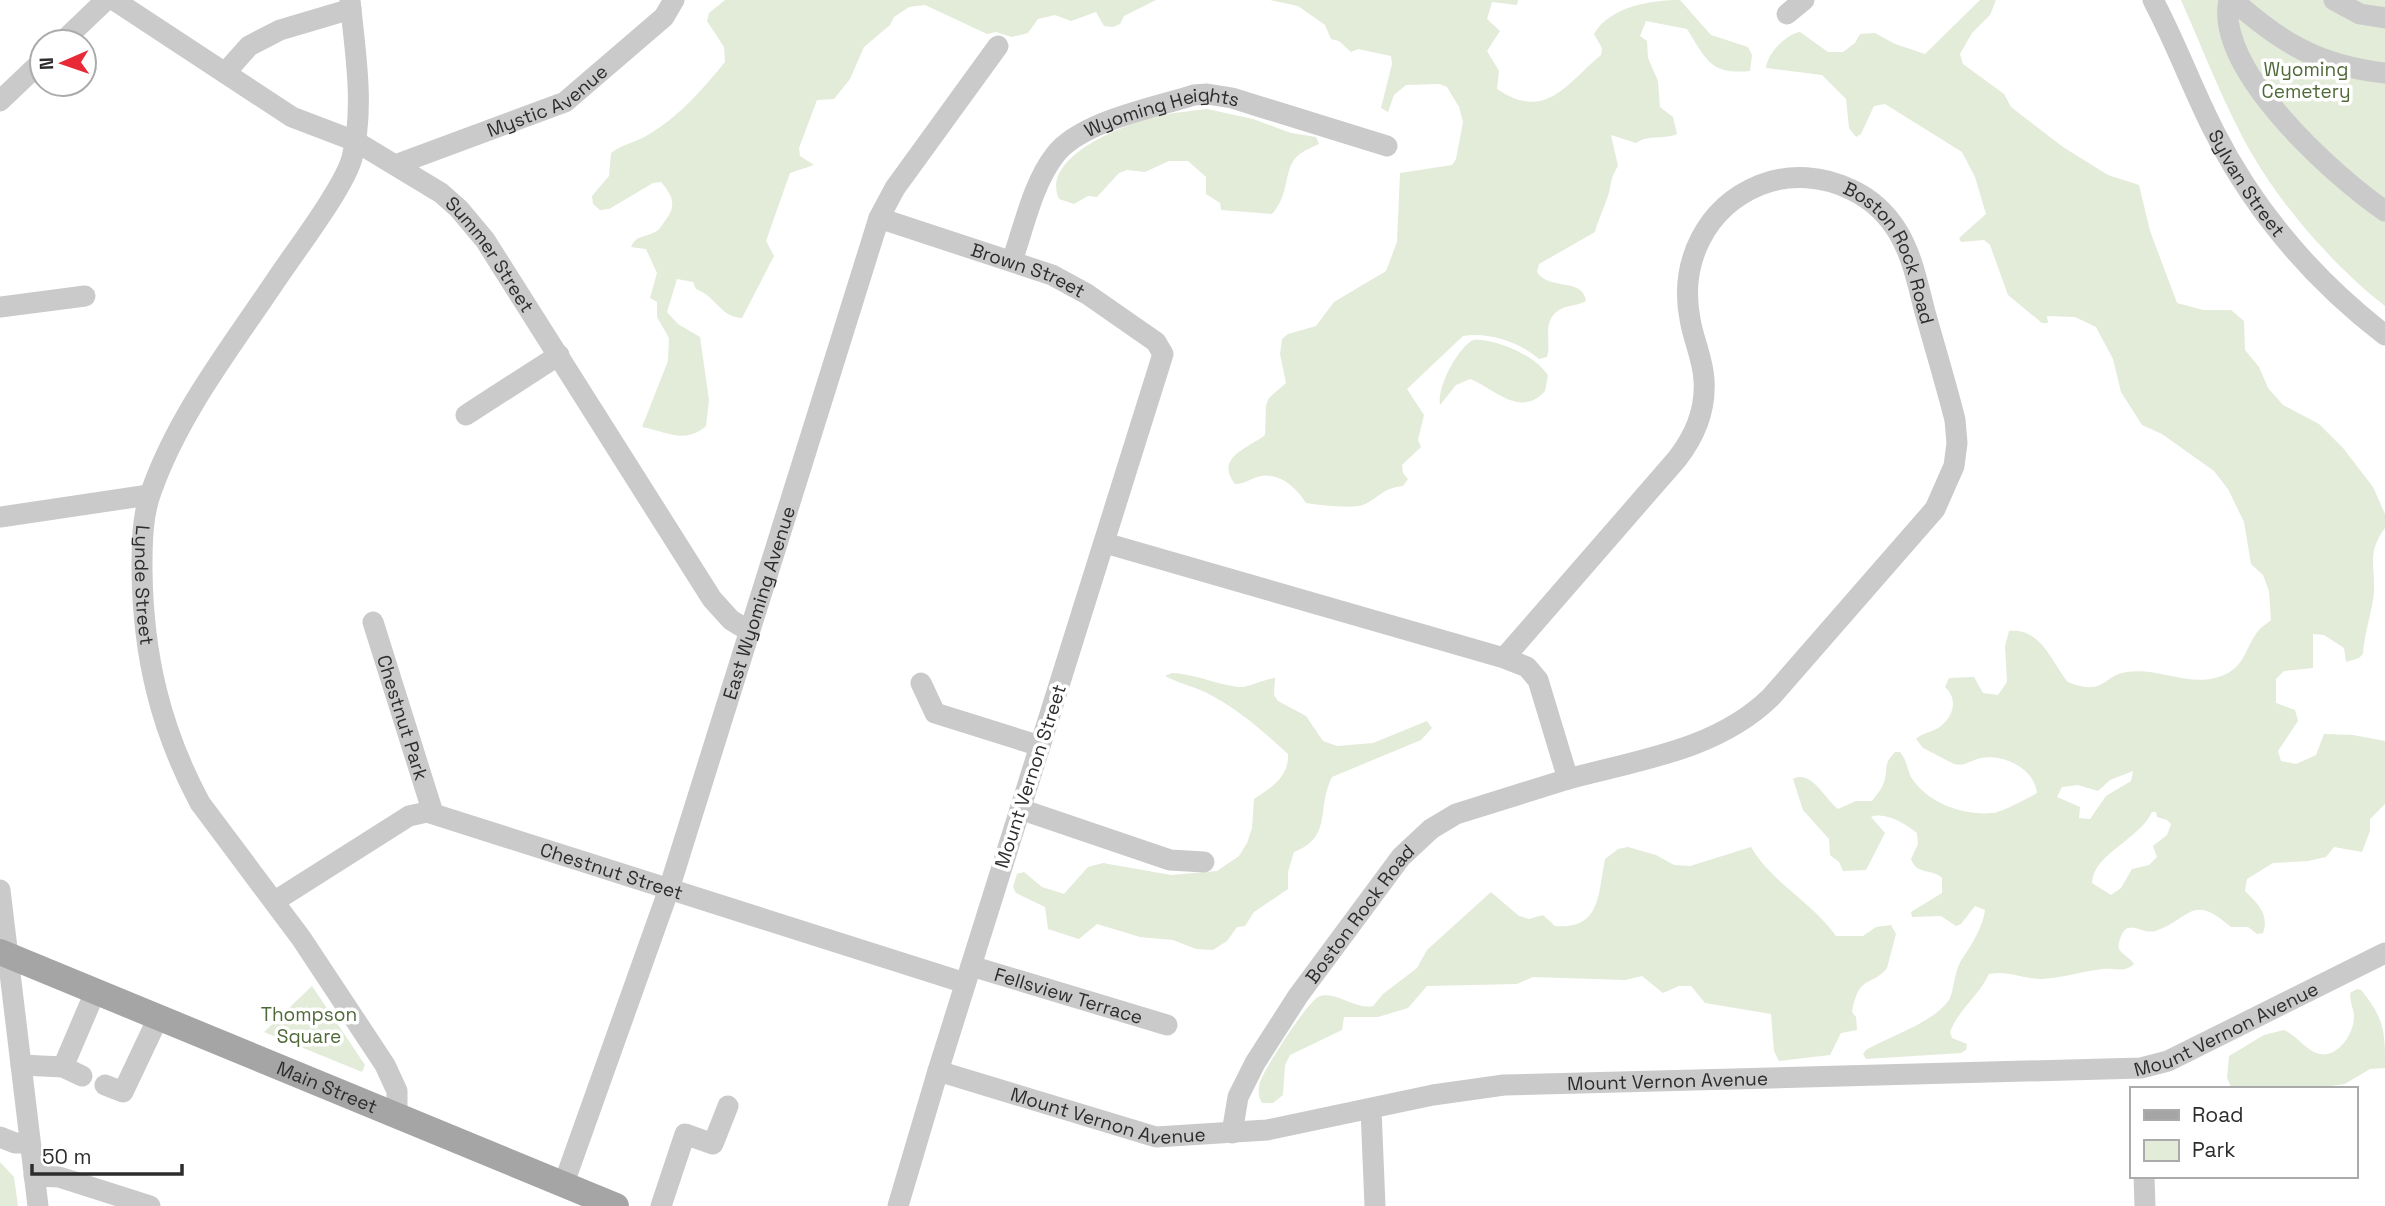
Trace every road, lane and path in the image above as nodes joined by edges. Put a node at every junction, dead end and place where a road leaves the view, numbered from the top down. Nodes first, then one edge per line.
1 (106, 0) edge
2 (114, 0) edge
3 (674, 0) edge
4 (1804, 0) edge
5 (2153, 0) edge
6 (2231, 0) edge
7 (2334, 0) edge
8 (351, 5) edge
9 (1787, 14) dead end
10 (2385, 18) edge
11 (77, 28) edge
12 (998, 46) dead end
13 (225, 73) junction
14 (2385, 73) edge
15 (28, 75) edge
16 (0, 102) edge
17 (355, 141) junction
18 (1387, 146) dead end
19 (395, 165) junction
20 (2385, 211) edge
21 (879, 218) junction
22 (1012, 261) junction
23 (85, 296) dead end
24 (0, 307) edge
25 (2385, 335) edge
26 (1162, 348) joint
27 (559, 355) junction
28 (466, 415) dead end
29 (149, 495) junction
30 (0, 517) edge
31 (1105, 543) junction
32 (373, 622) dead end
33 (749, 631) junction
34 (1504, 658) junction
35 (921, 683) dead end
36 (1040, 746) junction
37 (1568, 779) junction
38 (1020, 809) junction
39 (433, 813) junction
40 (1204, 862) dead end
41 (669, 889) junction
42 (0, 890) edge
43 (275, 901) junction
44 (2385, 953) edge
45 (4, 954) edge
46 (968, 974) junction
47 (95, 992) junction
48 (158, 1018) junction
49 (1167, 1025) dead end
50 (21, 1065) junction
51 (937, 1071) junction
52 (2141, 1078) edge
53 (106, 1085) dead end
54 (728, 1105) dead end
55 (1371, 1109) junction
56 (397, 1115) junction
57 (1233, 1133) junction
58 (0, 1136) edge
59 (29, 1143) junction
60 (34, 1176) junction
61 (2144, 1178) edge
62 (560, 1195) edge
63 (38, 1206) edge
64 (150, 1206) edge
65 (616, 1206) edge
66 (661, 1206) edge
67 (898, 1206) edge
68 (1375, 1206) edge
69 (2145, 1206) edge

1 - 11 street
2 - 13 street, Summer Street
3 - 19 street, Mystic Avenue
4 - 9 street
5 - 25 street, Sylvan Street
6 - 14 street
6 - 20 street
7 - 10 street
8 - 13 street
8 - 17 street, Lynde Street
12 - 21 street, East Wyoming Avenue
13 - 17 street, Summer Street
15 - 16 street
17 - 19 street, Summer Street
17 - 29 street, Lynde Street
18 - 22 street, Wyoming Heights
19 - 27 street, Summer Street
21 - 22 street, Brown Street
21 - 33 street, East Wyoming Avenue
22 - 26 street, Brown Street
23 - 24 street
26 - 31 street, Mount Vernon Street
27 - 28 street
27 - 33 street, Summer Street
29 - 30 street
29 - 43 street, Lynde Street
31 - 34 street
31 - 36 street, Mount Vernon Street
32 - 39 street, Chestnut Park
33 - 41 street, East Wyoming Avenue
34 - 37 street
34 - 37 street, Boston Rock Road
35 - 36 street
36 - 38 street, Mount Vernon Street
37 - 57 street, Boston Rock Road
38 - 40 street
38 - 46 street, Mount Vernon Street
39 - 41 street, Chestnut Street
39 - 43 street
41 - 46 street, Chestnut Street
41 - 62 street, East Wyoming Avenue
42 - 45 street
43 - 56 street, Lynde Street
44 - 52 street, Mount Vernon Avenue
45 - 47 main road, Main Street
45 - 50 street
46 - 49 street, Fellsview Terrace
46 - 51 street, Mount Vernon Street
47 - 48 main road, Main Street
47 - 50 street
48 - 53 street
48 - 56 main road, Main Street
50 - 59 street
51 - 57 street, Mount Vernon Avenue
51 - 67 street, Mount Vernon Street
52 - 55 street, Mount Vernon Avenue
54 - 66 street
55 - 57 street, Mount Vernon Avenue
55 - 68 street
56 - 62 main road, Main Street
58 - 59 street
59 - 60 street
60 - 63 street
60 - 64 street
61 - 69 street
62 - 65 main road, Main Street

